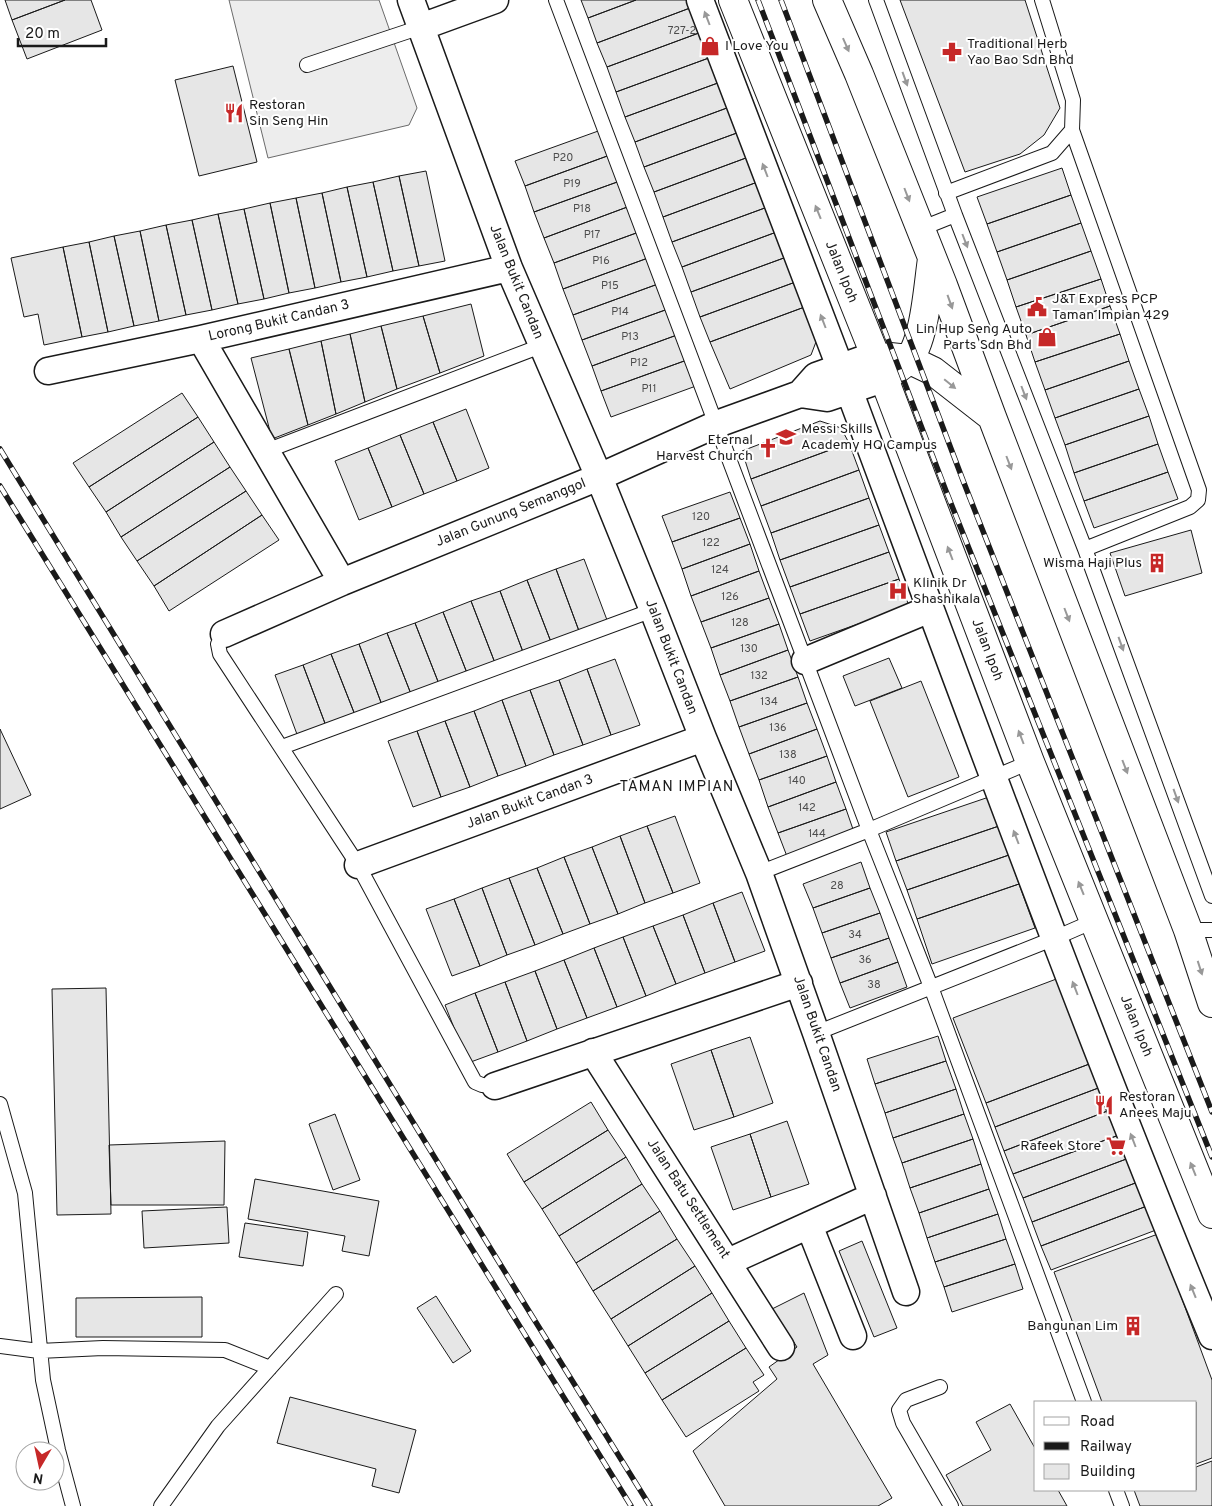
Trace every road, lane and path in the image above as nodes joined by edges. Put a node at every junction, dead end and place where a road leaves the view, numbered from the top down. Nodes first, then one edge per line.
1 (411, 0) edge
2 (495, 0) edge
3 (556, 0) edge
4 (700, 0) edge
5 (733, 0) edge
6 (827, 0) edge
7 (876, 0) edge
8 (1042, 0) edge
9 (421, 27) junction
10 (306, 65) dead end
11 (1072, 130) junction
12 (946, 193) junction
13 (955, 215) junction
14 (920, 229) junction
15 (932, 257) junction
16 (509, 268) junction
17 (200, 339) junction
18 (541, 346) junction
19 (908, 360) junction
20 (879, 367) junction
21 (48, 371) dead end
22 (844, 379) junction
23 (992, 417) junction
24 (717, 424) junction
25 (266, 451) junction
26 (598, 477) junction
27 (1086, 548) junction
28 (342, 582) junction
29 (930, 609) junction
30 (653, 610) junction
31 (224, 634) joint
32 (805, 661) junction
33 (703, 738) junction
34 (282, 747) junction
35 (1030, 762) junction
36 (993, 776) junction
37 (869, 830) junction
38 (358, 865) junction
39 (759, 873) junction
40 (1212, 896) edge
41 (1094, 921) junction
42 (1200, 930) edge
43 (1055, 938) junction
44 (799, 983) junction
45 (931, 987) junction
46 (1212, 1003) edge
47 (816, 1033) junction
48 (593, 1052) junction
49 (495, 1086) joint
50 (0, 1104) edge
51 (873, 1196) junction
52 (1212, 1214) edge
53 (809, 1225) junction
54 (728, 1262) junction
55 (906, 1292) dead end
56 (336, 1294) dead end
57 (853, 1336) dead end
58 (1212, 1336) edge
59 (0, 1346) edge
60 (782, 1347) dead end
61 (39, 1351) junction
62 (270, 1368) junction
63 (940, 1387) dead end
64 (1084, 1401) edge
65 (1116, 1491) edge
66 (73, 1506) edge
67 (161, 1506) edge
68 (952, 1506) edge
69 (1122, 1506) edge

1 - 9 street, Jalan Bukit Candan
2 - 9 street
3 - 24 lane
22 -> 4 street
20 -> 5 main road, Jalan Ipoh
6 -> 14 main road
7 -> 12 lane
8 - 11 lane
9 - 10 lane
9 - 16 street, Jalan Bukit Candan
11 - 12 lane
11 - 27 lane
12 - 13 lane
13 - 14 lane
13 -> 27 lane
14 - 15 main road
15 - 19 main road
15 -> 23 main road
16 - 17 street, Lorong Bukit Candan 3
16 - 18 street, Jalan Bukit Candan
17 - 21 street, Lorong Bukit Candan 3
17 - 25 street
18 - 25 lane
18 - 26 street, Jalan Bukit Candan
19 - 20 main road
19 -> 23 main road
20 - 22 street, Jalan Gunung Semanggol
35 -> 20 main road, Jalan Ipoh
22 - 24 street, Jalan Gunung Semanggol
22 - 29 street
23 -> 42 main road
24 - 26 street, Jalan Gunung Semanggol
24 - 32 lane
25 - 28 street
26 - 28 street, Jalan Gunung Semanggol
26 - 30 street, Jalan Bukit Candan
27 -> 40 lane
28 - 31 street, Jalan Gunung Semanggol
29 - 32 street
29 - 36 street
30 - 33 street, Jalan Bukit Candan
30 - 34 lane
31 - 34 lane
32 - 37 lane
33 - 38 street, Jalan Bukit Candan 3
33 - 39 street, Jalan Bukit Candan
34 - 38 lane
35 - 36 lane
41 -> 35 main road, Jalan Ipoh
36 - 37 lane
43 -> 36 street
37 - 39 lane
37 - 45 lane
38 - 49 lane
39 - 44 street, Jalan Bukit Candan
41 - 43 lane
52 -> 41 main road, Jalan Ipoh
42 -> 46 main road
43 - 45 lane
58 -> 43 street
44 - 47 street, Jalan Bukit Candan
44 - 48 street
45 - 47 lane
45 - 64 lane
47 - 51 street, Jalan Bukit Candan
48 - 49 street
48 - 54 street, Jalan Batu Settlement
50 - 61 lane
51 - 53 street
51 - 55 street, Jalan Bukit Candan
53 - 54 street
53 - 57 street
54 - 60 street, Jalan Batu Settlement
56 - 62 lane
59 - 61 lane
61 - 62 lane
61 - 66 lane
62 - 67 lane
63 - 68 lane
65 - 69 lane

